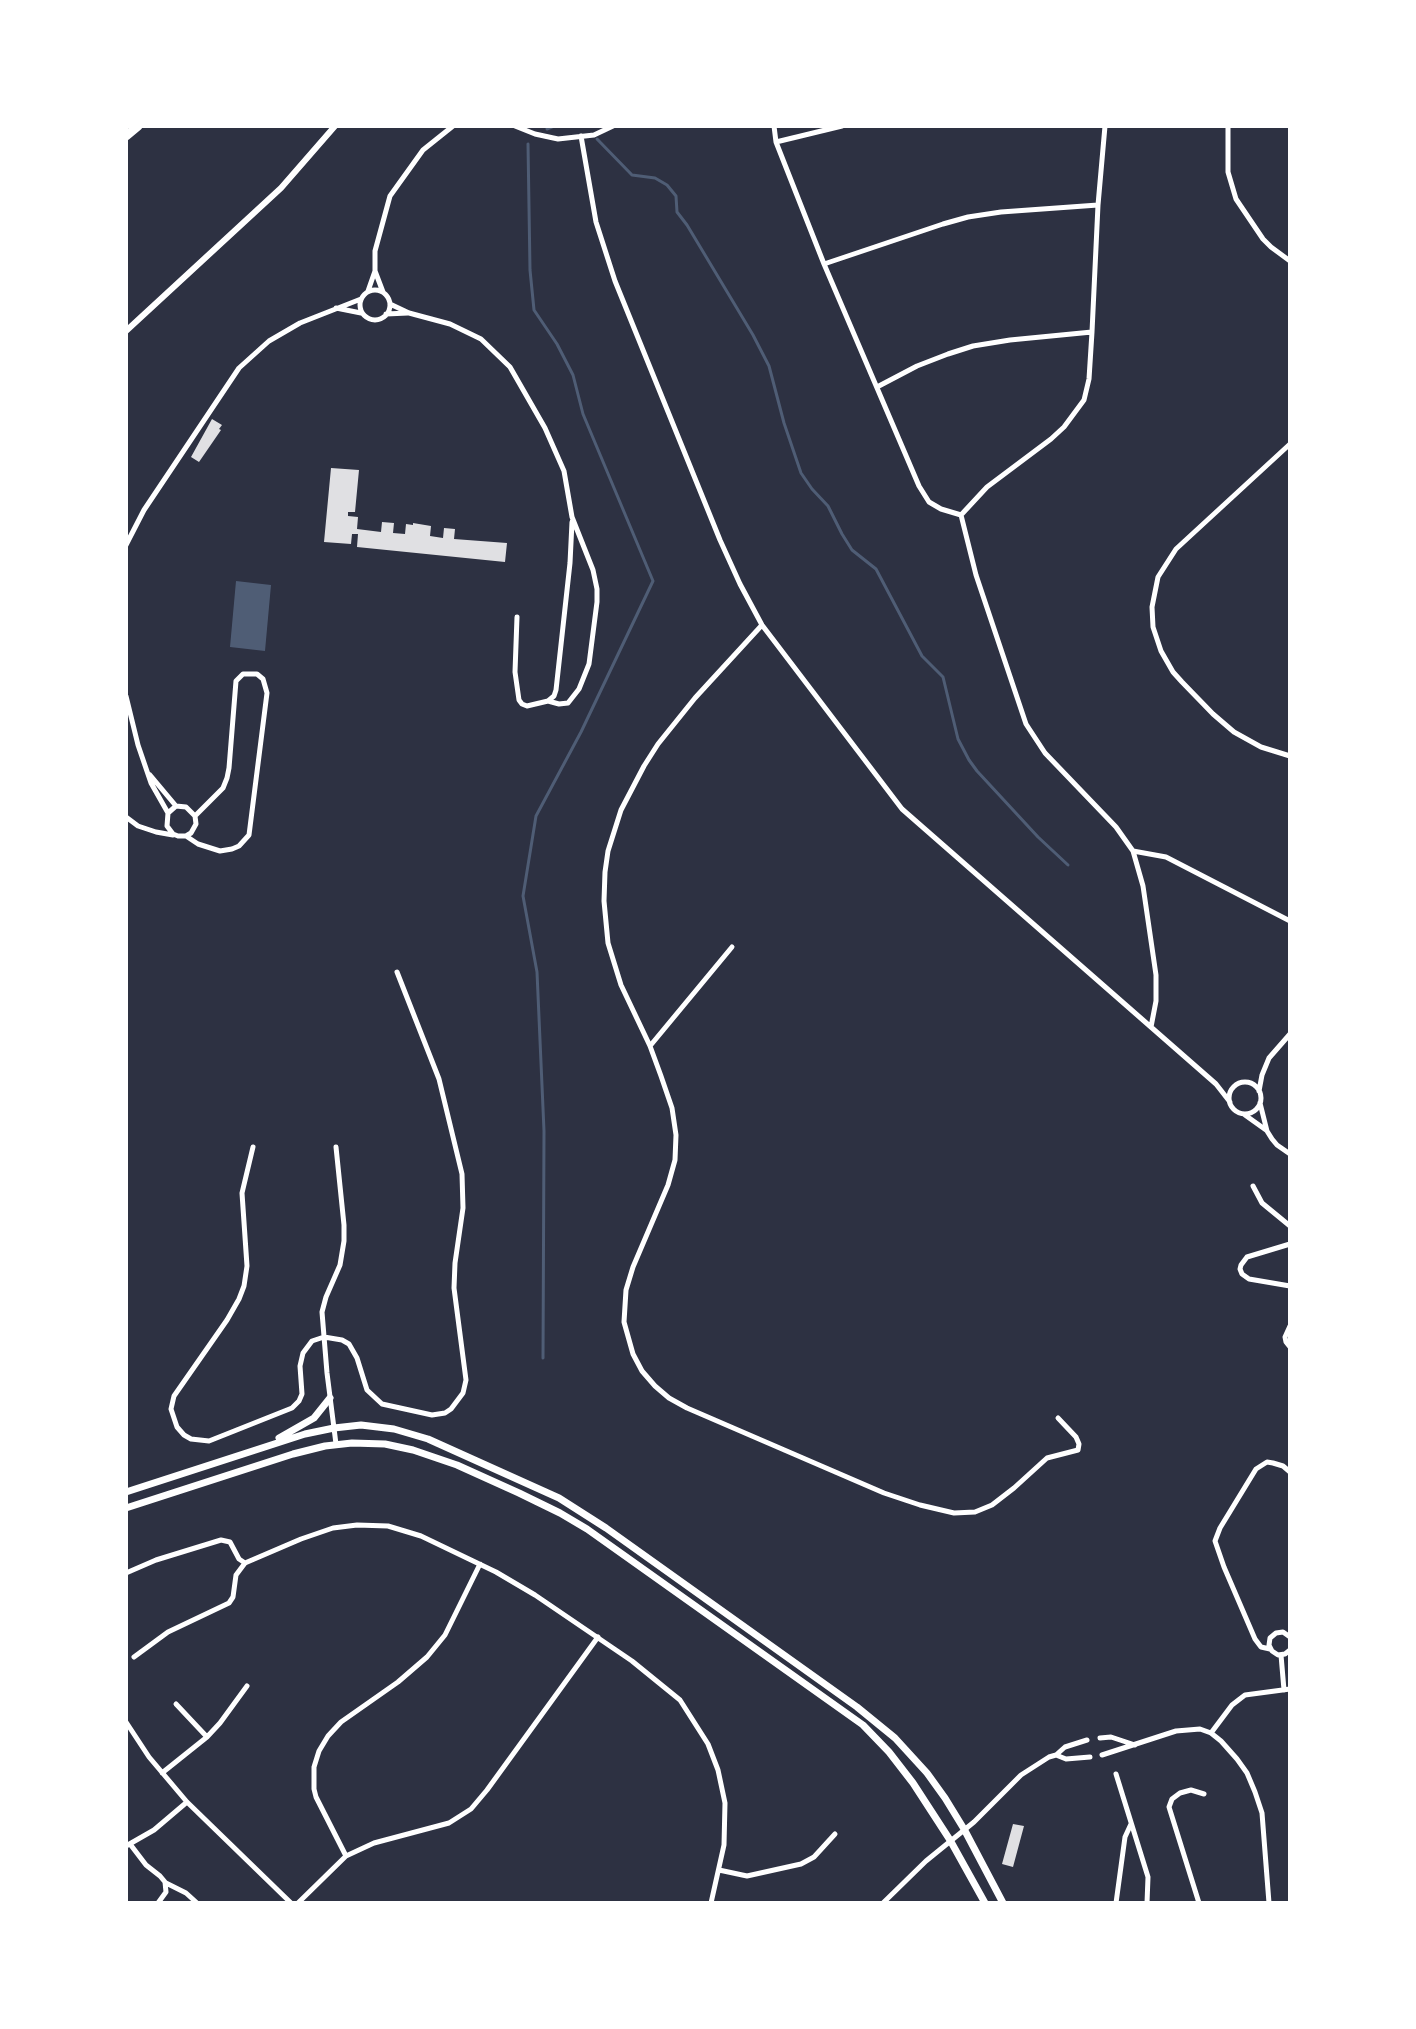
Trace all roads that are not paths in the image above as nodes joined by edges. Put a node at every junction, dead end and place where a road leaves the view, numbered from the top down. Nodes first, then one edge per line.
1 (138, 126) edge
2 (335, 126) edge
3 (453, 126) edge
4 (515, 126) edge
5 (613, 126) edge
6 (774, 126) edge
7 (842, 126) edge
8 (1105, 126) edge
9 (1228, 126) edge
10 (126, 136) edge
11 (581, 136) junction
12 (776, 142) junction
13 (1098, 205) junction
14 (1290, 261) edge
15 (824, 264) junction
16 (375, 271) junction
17 (367, 292) junction
18 (383, 292) junction
19 (361, 299) junction
20 (390, 304) junction
21 (336, 308) junction
22 (409, 313) junction
23 (362, 314) junction
24 (386, 314) junction
25 (126, 331) edge
26 (1092, 332) junction
27 (877, 387) junction
28 (1290, 444) edge
29 (961, 515) junction
30 (572, 517) junction
31 (126, 545) edge
32 (517, 617) dead end
33 (762, 625) junction
34 (126, 696) edge
35 (548, 701) junction
36 (1290, 756) edge
37 (149, 775) junction
38 (210, 802) junction
39 (176, 806) junction
40 (189, 809) junction
41 (168, 813) junction
42 (195, 816) junction
43 (126, 817) edge
44 (167, 826) junction
45 (149, 829) junction
46 (182, 836) junction
47 (1133, 851) junction
48 (1290, 921) edge
49 (732, 947) dead end
50 (397, 972) dead end
51 (1151, 1027) junction
52 (1290, 1034) edge
53 (650, 1046) junction
54 (1262, 1075) junction
55 (1246, 1083) junction
56 (1216, 1084) junction
57 (1233, 1088) junction
58 (1259, 1091) junction
59 (1230, 1102) junction
60 (1260, 1103) junction
61 (1243, 1114) junction
62 (1267, 1131) junction
63 (253, 1147) dead end
64 (336, 1147) dead end
65 (1290, 1154) edge
66 (1253, 1186) dead end
67 (1290, 1226) edge
68 (1290, 1244) edge
69 (1290, 1286) edge
70 (1290, 1326) edge
71 (324, 1337) junction
72 (1290, 1347) edge
73 (330, 1398) junction
74 (1058, 1418) dead end
75 (334, 1428) junction
76 (336, 1444) junction
77 (259, 1448) junction
78 (1290, 1472) edge
79 (126, 1492) edge
80 (126, 1508) edge
81 (245, 1563) junction
82 (480, 1564) junction
83 (126, 1573) edge
84 (598, 1637) junction
85 (1290, 1637) edge
86 (1270, 1649) junction
87 (1290, 1650) edge
88 (1281, 1655) junction
89 (134, 1657) dead end
90 (247, 1686) dead end
91 (1287, 1690) edge
92 (176, 1704) dead end
93 (126, 1722) edge
94 (1211, 1733) junction
95 (207, 1737) junction
96 (1100, 1738) dead end
97 (1087, 1740) dead end
98 (1136, 1745) junction
99 (1056, 1755) junction
100 (1102, 1755) dead end
101 (1090, 1757) dead end
102 (162, 1773) junction
103 (1116, 1774) dead end
104 (1204, 1794) dead end
105 (187, 1802) junction
106 (1131, 1824) junction
107 (964, 1829) junction
108 (835, 1834) dead end
109 (950, 1840) junction
110 (128, 1845) edge
111 (346, 1856) junction
112 (719, 1870) junction
113 (165, 1882) junction
114 (158, 1903) edge
115 (197, 1903) edge
116 (291, 1903) edge
117 (298, 1903) edge
118 (711, 1903) edge
119 (883, 1903) edge
120 (985, 1903) edge
121 (1003, 1903) edge
122 (1116, 1903) edge
123 (1147, 1903) edge
124 (1199, 1903) edge
125 (1269, 1903) edge

1 - 10 highway
2 - 25 street
3 - 16 street
4 - 11 street
5 - 11 street
6 - 12 street
7 - 12 street
8 - 13 street
9 - 14 street
11 - 33 street
12 - 15 street
13 - 15 street
13 - 26 street
15 - 27 street
16 - 17 street
16 - 18 street
17 - 18 street
17 - 19 street
18 - 20 street
19 - 21 street
19 - 23 street
20 - 22 street
20 - 24 street
21 - 23 street
21 - 31 street
22 - 24 street
22 - 30 street
23 - 24 street
26 - 27 street
26 - 29 street
27 - 29 street
28 - 36 street
29 - 47 street
30 - 35 street
30 - 35 street
32 - 35 street
33 - 51 street
33 - 53 street
34 - 37 street
37 - 39 street
37 - 41 street
38 - 40 street
38 - 42 street
38 - 46 street
39 - 40 street
39 - 41 street
40 - 42 street
41 - 44 street
42 - 46 street
43 - 45 street
44 - 45 street
44 - 46 street
45 - 46 street
47 - 48 street
47 - 51 street
49 - 53 street
50 - 71 street
51 - 56 street
52 - 54 street
53 - 74 street
54 - 55 street
54 - 58 street
55 - 57 street
55 - 58 street
56 - 57 street
56 - 59 street
57 - 59 street
58 - 60 street
59 - 61 street
60 - 61 street
60 - 62 street
61 - 62 street
62 - 65 street
63 - 71 street
64 - 71 street
66 - 67 street
68 - 69 street
70 - 72 street
71 - 73 street
73 - 75 street
73 - 77 main road
75 - 76 street
75 - 77 main road
75 - 107 main road
76 - 80 main road
76 - 109 main road
77 - 79 main road
78 - 86 street
81 - 82 street
81 - 83 street
81 - 89 street
82 - 84 street
82 - 111 street
84 - 111 street
84 - 112 street
85 - 86 street
86 - 88 street
87 - 88 street
88 - 91 street
90 - 95 street
91 - 94 street
92 - 95 street
93 - 102 street
94 - 98 street
94 - 125 street
95 - 102 street
96 - 98 street
97 - 99 street
98 - 100 street
99 - 101 street
99 - 107 street
102 - 105 street
103 - 106 street
104 - 124 street
105 - 110 street
105 - 116 street
106 - 122 street
106 - 123 street
107 - 109 street
107 - 121 main road
108 - 112 street
109 - 119 street
109 - 120 main road
110 - 113 street
111 - 117 street
112 - 118 street
113 - 114 street
113 - 115 street

